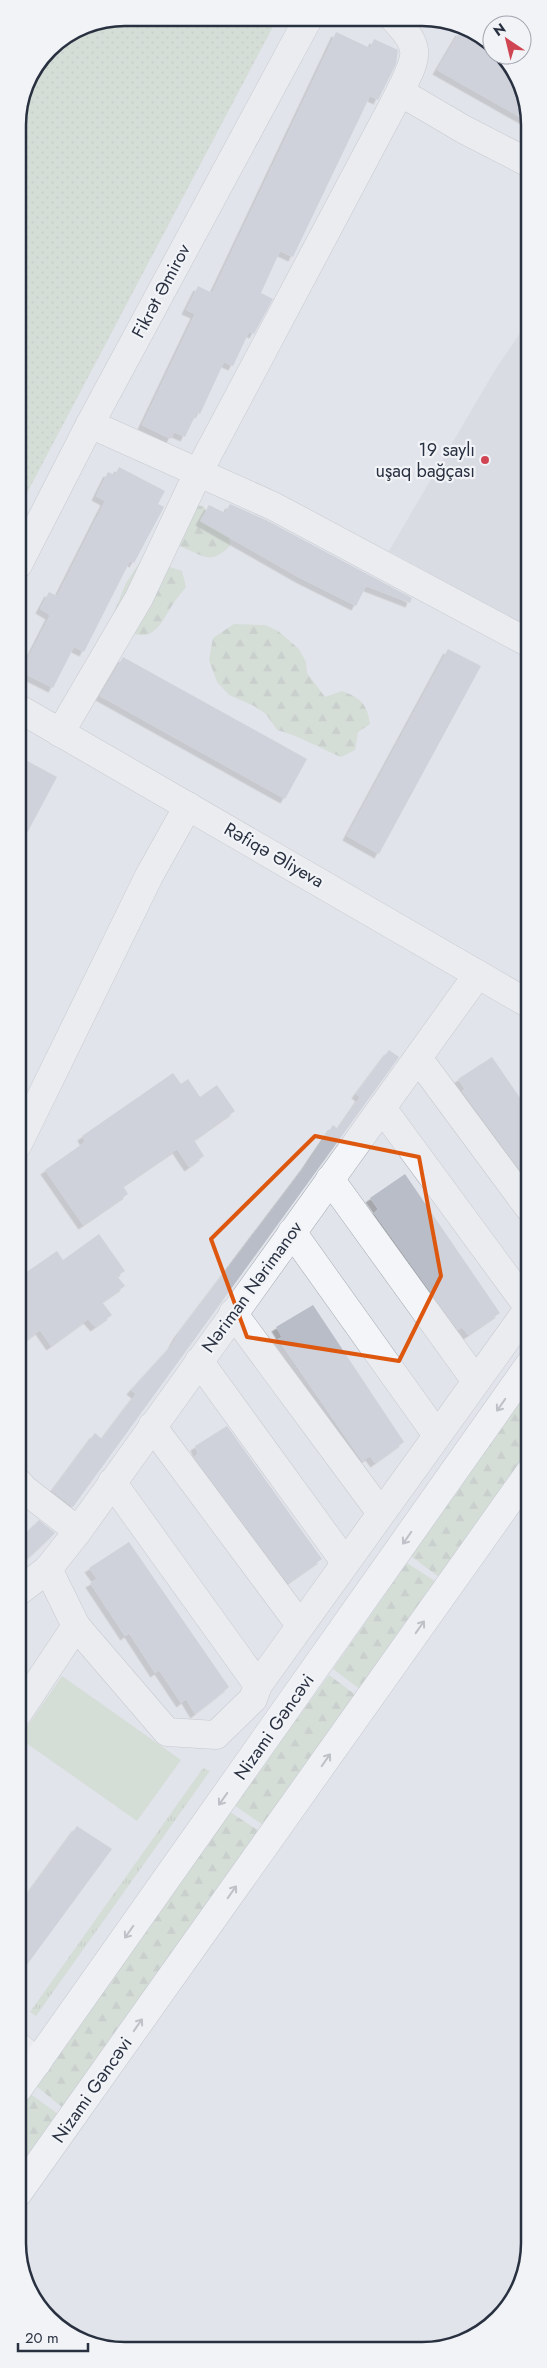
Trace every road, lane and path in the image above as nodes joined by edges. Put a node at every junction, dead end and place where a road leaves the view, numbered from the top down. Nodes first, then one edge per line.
1 (304, 26) edge
2 (408, 26) edge
3 (400, 92) junction
4 (521, 159) edge
5 (90, 424) junction
6 (198, 473) junction
7 (26, 549) edge
8 (521, 639) edge
9 (26, 713) edge
10 (60, 733) junction
11 (188, 806) junction
12 (478, 974) junction
13 (521, 999) edge
14 (418, 1058) junction
15 (382, 1108) junction
16 (26, 1128) edge
17 (330, 1179) junction
18 (521, 1197) edge
19 (292, 1232) junction
20 (521, 1297) edge
21 (234, 1313) junction
22 (521, 1319) edge
23 (199, 1361) junction
24 (521, 1376) edge
25 (476, 1382) junction
26 (152, 1426) junction
27 (437, 1435) junction
28 (112, 1482) junction
29 (521, 1484) edge
30 (26, 1491) edge
31 (381, 1513) junction
32 (78, 1531) junction
33 (345, 1562) junction
34 (48, 1569) junction
35 (26, 1586) edge
36 (300, 1625) junction
37 (76, 1626) junction
38 (258, 1685) junction
39 (26, 1701) edge
40 (28, 2054) edge
41 (26, 2182) edge

1 - 5 street, Fikrət Əmirov
2 - 3 street
3 - 4 street
3 - 6 street
5 - 6 street
5 - 7 street, Fikrət Əmirov
6 - 8 street
6 - 10 street
9 - 10 street, Rəfiqə Əliyeva
10 - 11 street, Rəfiqə Əliyeva
11 - 12 street, Rəfiqə Əliyeva
11 - 16 street
12 - 13 street, Rəfiqə Əliyeva
12 - 14 street, Nəriman Nərimanov
14 - 15 street, Nəriman Nərimanov
14 - 18 street
15 - 17 street, Nəriman Nərimanov
15 - 20 street
17 - 19 street, Nəriman Nərimanov
17 - 25 street
19 - 21 street, Nəriman Nərimanov
19 - 27 street
21 - 23 street, Nəriman Nərimanov
21 - 31 street
22 - 25 street
23 - 26 street, Nəriman Nərimanov
23 - 33 street
24 -> 40 main road, Nizami Gəncəvi
25 - 27 street
26 - 28 street, Nəriman Nərimanov
26 - 36 street
27 - 31 street
28 - 32 street, Nəriman Nərimanov
28 - 38 street
41 -> 29 main road, Nizami Gəncəvi
30 - 32 street
31 - 33 street
32 - 34 street, Nəriman Nərimanov
33 - 36 street
34 - 35 street, Nəriman Nərimanov
34 - 37 street
36 - 38 street
37 - 38 street
37 - 39 street

